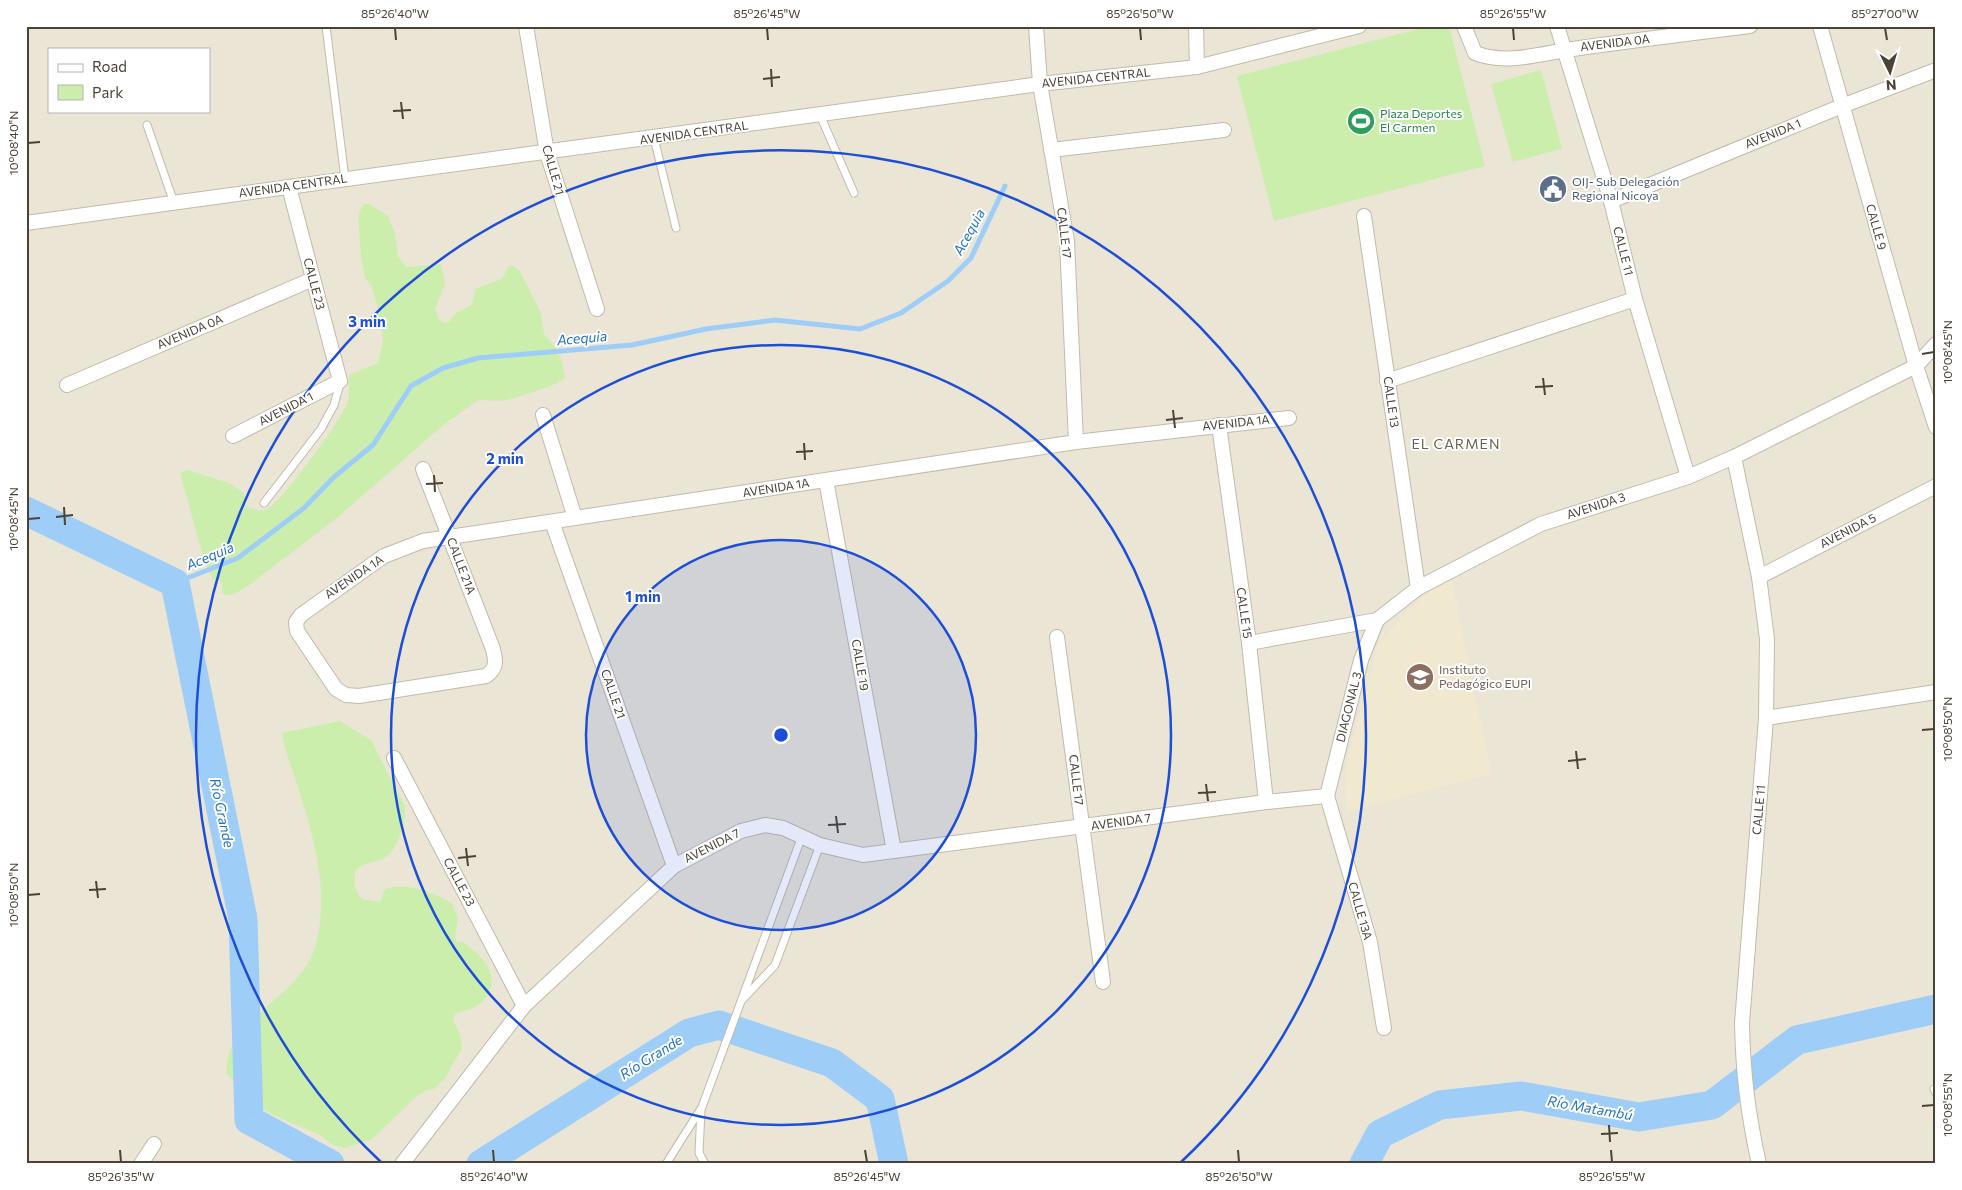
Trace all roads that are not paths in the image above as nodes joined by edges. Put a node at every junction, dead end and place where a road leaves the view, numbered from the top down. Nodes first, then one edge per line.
1 (326, 26) edge
2 (526, 26) edge
3 (1036, 26) edge
4 (1196, 26) edge
5 (1359, 26) edge
6 (1464, 26) edge
7 (1557, 26) edge
8 (1750, 26) edge
9 (1820, 26) edge
10 (1306, 33) edge
11 (1565, 49) junction
12 (1197, 67) junction
13 (1936, 70) edge
14 (1040, 84) junction
15 (1842, 106) junction
16 (820, 115) junction
17 (148, 125) dead end
18 (1224, 130) dead end
19 (654, 138) junction
20 (1051, 150) junction
21 (547, 153) junction
22 (345, 179) junction
23 (289, 187) junction
24 (854, 193) dead end
25 (1611, 201) junction
26 (174, 203) junction
27 (1364, 216) dead end
28 (26, 224) edge
29 (676, 228) dead end
30 (313, 279) junction
31 (1635, 299) junction
32 (597, 309) dead end
33 (1936, 344) edge
34 (1916, 366) junction
35 (340, 381) junction
36 (1388, 381) junction
37 (67, 385) dead end
38 (543, 415) dead end
39 (1289, 418) dead end
40 (1219, 425) junction
41 (1936, 427) edge
42 (233, 436) dead end
43 (1076, 442) junction
44 (1734, 457) junction
45 (423, 469) dead end
46 (1688, 477) junction
47 (826, 480) junction
48 (1936, 486) edge
49 (264, 503) dead end
50 (575, 518) junction
51 (552, 522) junction
52 (450, 537) junction
53 (1759, 577) junction
54 (1418, 588) junction
55 (1378, 620) junction
56 (1058, 637) dead end
57 (1248, 643) junction
58 (1936, 692) edge
59 (346, 695) joint
60 (1766, 718) junction
61 (394, 758) dead end
62 (1327, 796) junction
63 (1266, 802) junction
64 (1082, 827) junction
65 (802, 836) junction
66 (820, 845) junction
67 (894, 851) junction
68 (674, 866) junction
69 (1104, 982) dead end
70 (741, 1002) junction
71 (524, 1006) junction
72 (1384, 1028) dead end
73 (702, 1107) junction
74 (154, 1144) dead end
75 (141, 1164) edge
76 (402, 1164) edge
77 (666, 1164) edge
78 (705, 1164) edge
79 (1759, 1164) edge

1 - 22 lane
2 - 21 street, CALLE 21
3 - 14 street, CALLE 17
4 - 12 street
5 - 10 street, AVENIDA CENTRAL
6 - 11 street, AVENIDA 0A
7 - 11 street, CALLE 11
8 - 11 street, AVENIDA 0A
9 - 15 street, CALLE 9
10 - 12 street, AVENIDA CENTRAL
11 - 25 street, CALLE 11
12 - 14 street, AVENIDA CENTRAL
13 - 15 street, AVENIDA 1
14 - 16 street, AVENIDA CENTRAL
14 - 20 street, CALLE 17
15 - 25 street, AVENIDA 1
15 - 34 street, CALLE 9
16 - 19 street, AVENIDA CENTRAL
16 - 24 lane
17 - 26 lane
18 - 20 street
19 - 21 street, AVENIDA CENTRAL
19 - 29 lane
20 - 43 street, CALLE 17
21 - 22 street, AVENIDA CENTRAL
21 - 32 street, CALLE 21
22 - 23 street, AVENIDA CENTRAL
23 - 26 street, AVENIDA CENTRAL
23 - 30 street, CALLE 23
25 - 31 street, CALLE 11
26 - 28 street, AVENIDA CENTRAL
27 - 36 street, CALLE 13
30 - 35 street, CALLE 23
30 - 37 street, AVENIDA 0A
31 - 36 street
31 - 46 street, CALLE 11
33 - 34 street, AVENIDA 3
34 - 41 street, CALLE 9
34 - 44 street, AVENIDA 3
35 - 42 street, AVENIDA 1
35 - 49 lane
36 - 54 street, CALLE 13
38 - 50 street
39 - 40 street, AVENIDA 1A
40 - 43 street, AVENIDA 1A
40 - 57 street, CALLE 15
43 - 47 street, AVENIDA 1A
44 - 46 street, AVENIDA 3
44 - 53 street, CALLE 11
45 - 52 street, CALLE 21A
46 - 54 street, AVENIDA 3
47 - 50 street, AVENIDA 1A
47 - 67 street, CALLE 19
48 - 53 street, AVENIDA 5
50 - 51 street, AVENIDA 1A
51 - 52 street, AVENIDA 1A
51 - 68 street, CALLE 21
52 - 59 street, AVENIDA 1A
52 - 59 street, CALLE 21A
53 - 60 street, CALLE 11
54 - 55 street, AVENIDA 3
55 - 57 street, AVENIDA 3
55 - 62 street, DIAGONAL 3
56 - 64 street, CALLE 17
57 - 63 street, CALLE 15
58 - 60 street
60 - 79 street, CALLE 11
61 - 71 street, CALLE 23
62 - 63 street, AVENIDA 7
62 - 72 street, CALLE 13A
63 - 64 street, AVENIDA 7
64 - 67 street, AVENIDA 7
64 - 69 street, CALLE 17
65 - 66 street, AVENIDA 7
65 - 68 street, AVENIDA 7
65 - 70 lane
66 - 67 street, AVENIDA 7
66 - 70 lane
68 - 71 street, AVENIDA 7
70 - 73 lane
71 - 76 street, AVENIDA 7
73 - 77 lane
73 - 78 lane
74 - 75 street

